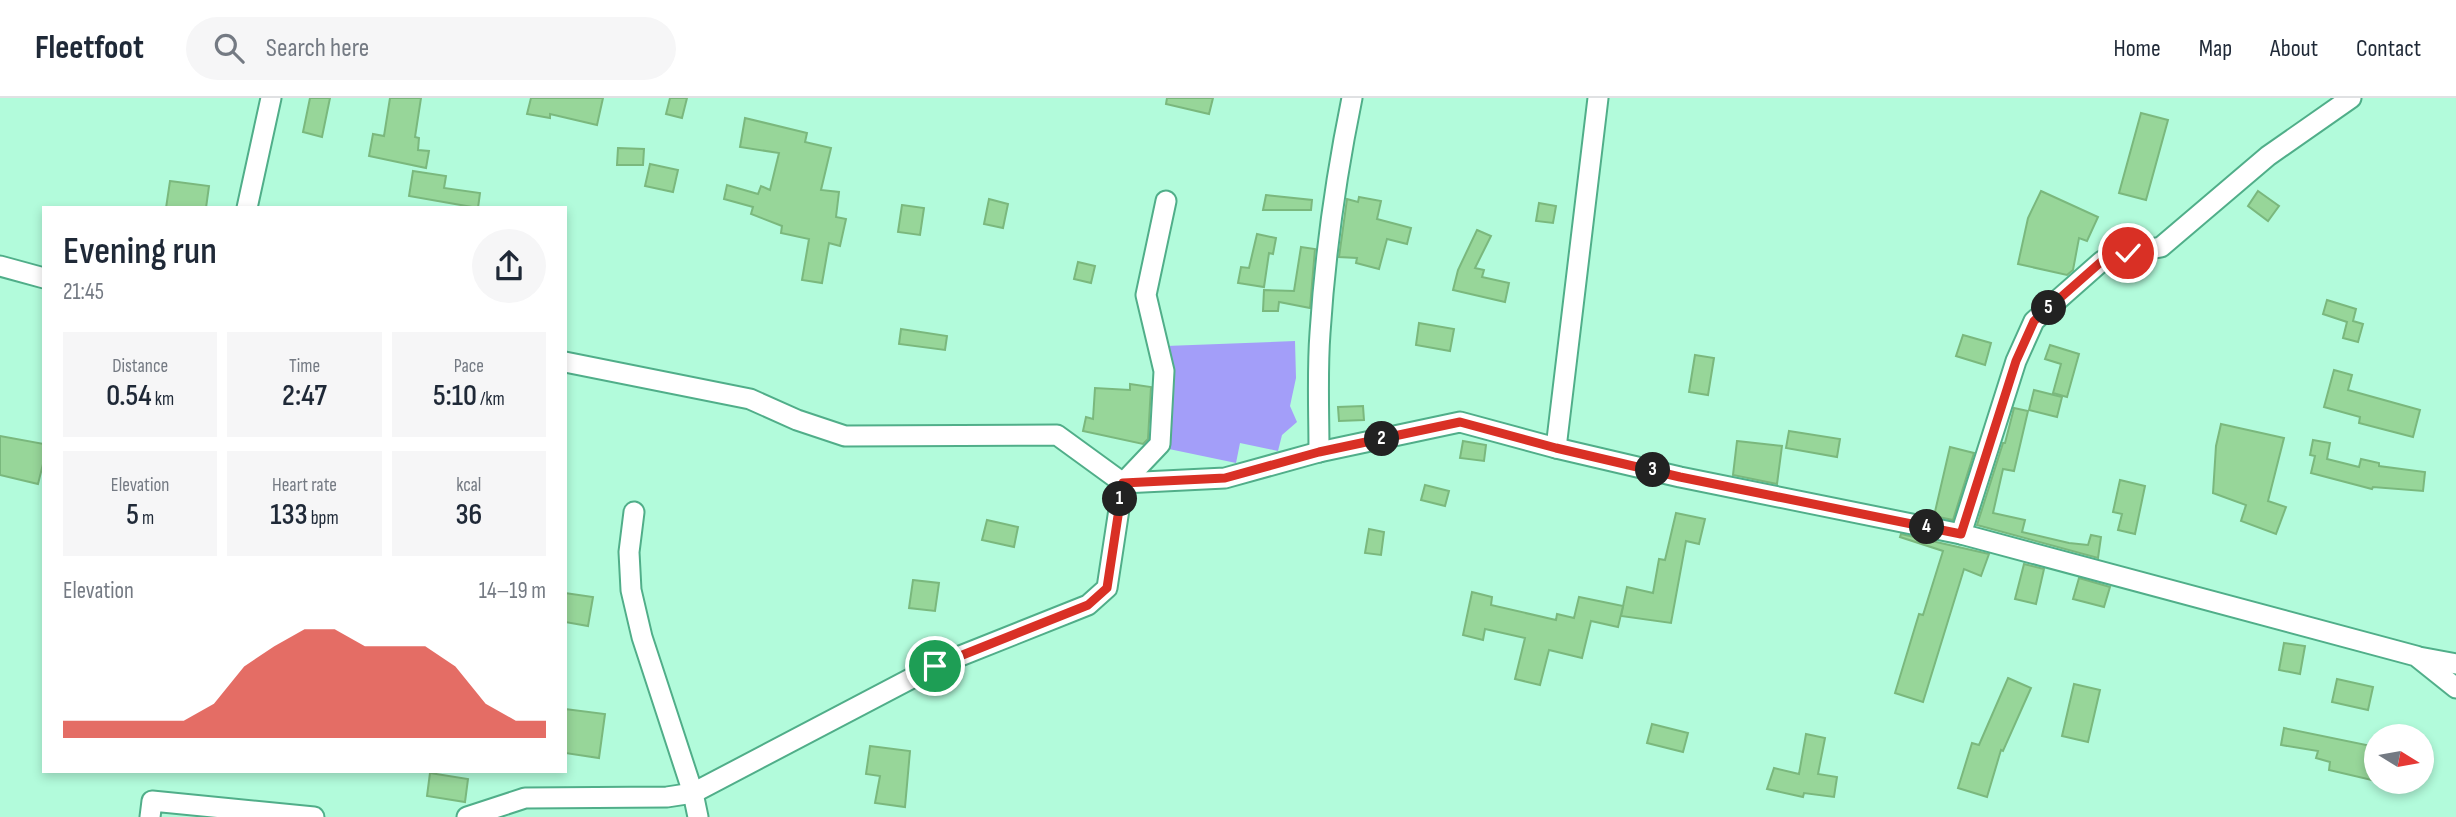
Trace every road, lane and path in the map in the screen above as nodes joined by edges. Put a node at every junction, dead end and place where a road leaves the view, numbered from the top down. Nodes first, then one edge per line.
1 (271, 98) edge
2 (1352, 98) edge
3 (1598, 98) edge
4 (2351, 98) edge
5 (1166, 201) dead end
6 (247, 206) edge
7 (0, 266) edge
8 (42, 277) edge
9 (567, 362) edge
10 (1556, 448) junction
11 (1319, 452) junction
12 (1123, 483) junction
13 (634, 512) dead end
14 (1961, 534) junction
15 (2416, 656) junction
16 (2456, 664) edge
17 (2456, 688) edge
18 (693, 793) junction
19 (150, 817) edge
20 (314, 817) edge
21 (467, 817) edge
22 (698, 817) edge

1 - 6 street
2 - 11 street
3 - 10 street
4 - 14 street
5 - 12 street
7 - 8 street
9 - 12 street
10 - 11 street
10 - 14 street
11 - 12 street
12 - 18 street
13 - 18 street
14 - 15 street
15 - 16 street
15 - 17 street
18 - 21 street
18 - 22 street
19 - 20 street

